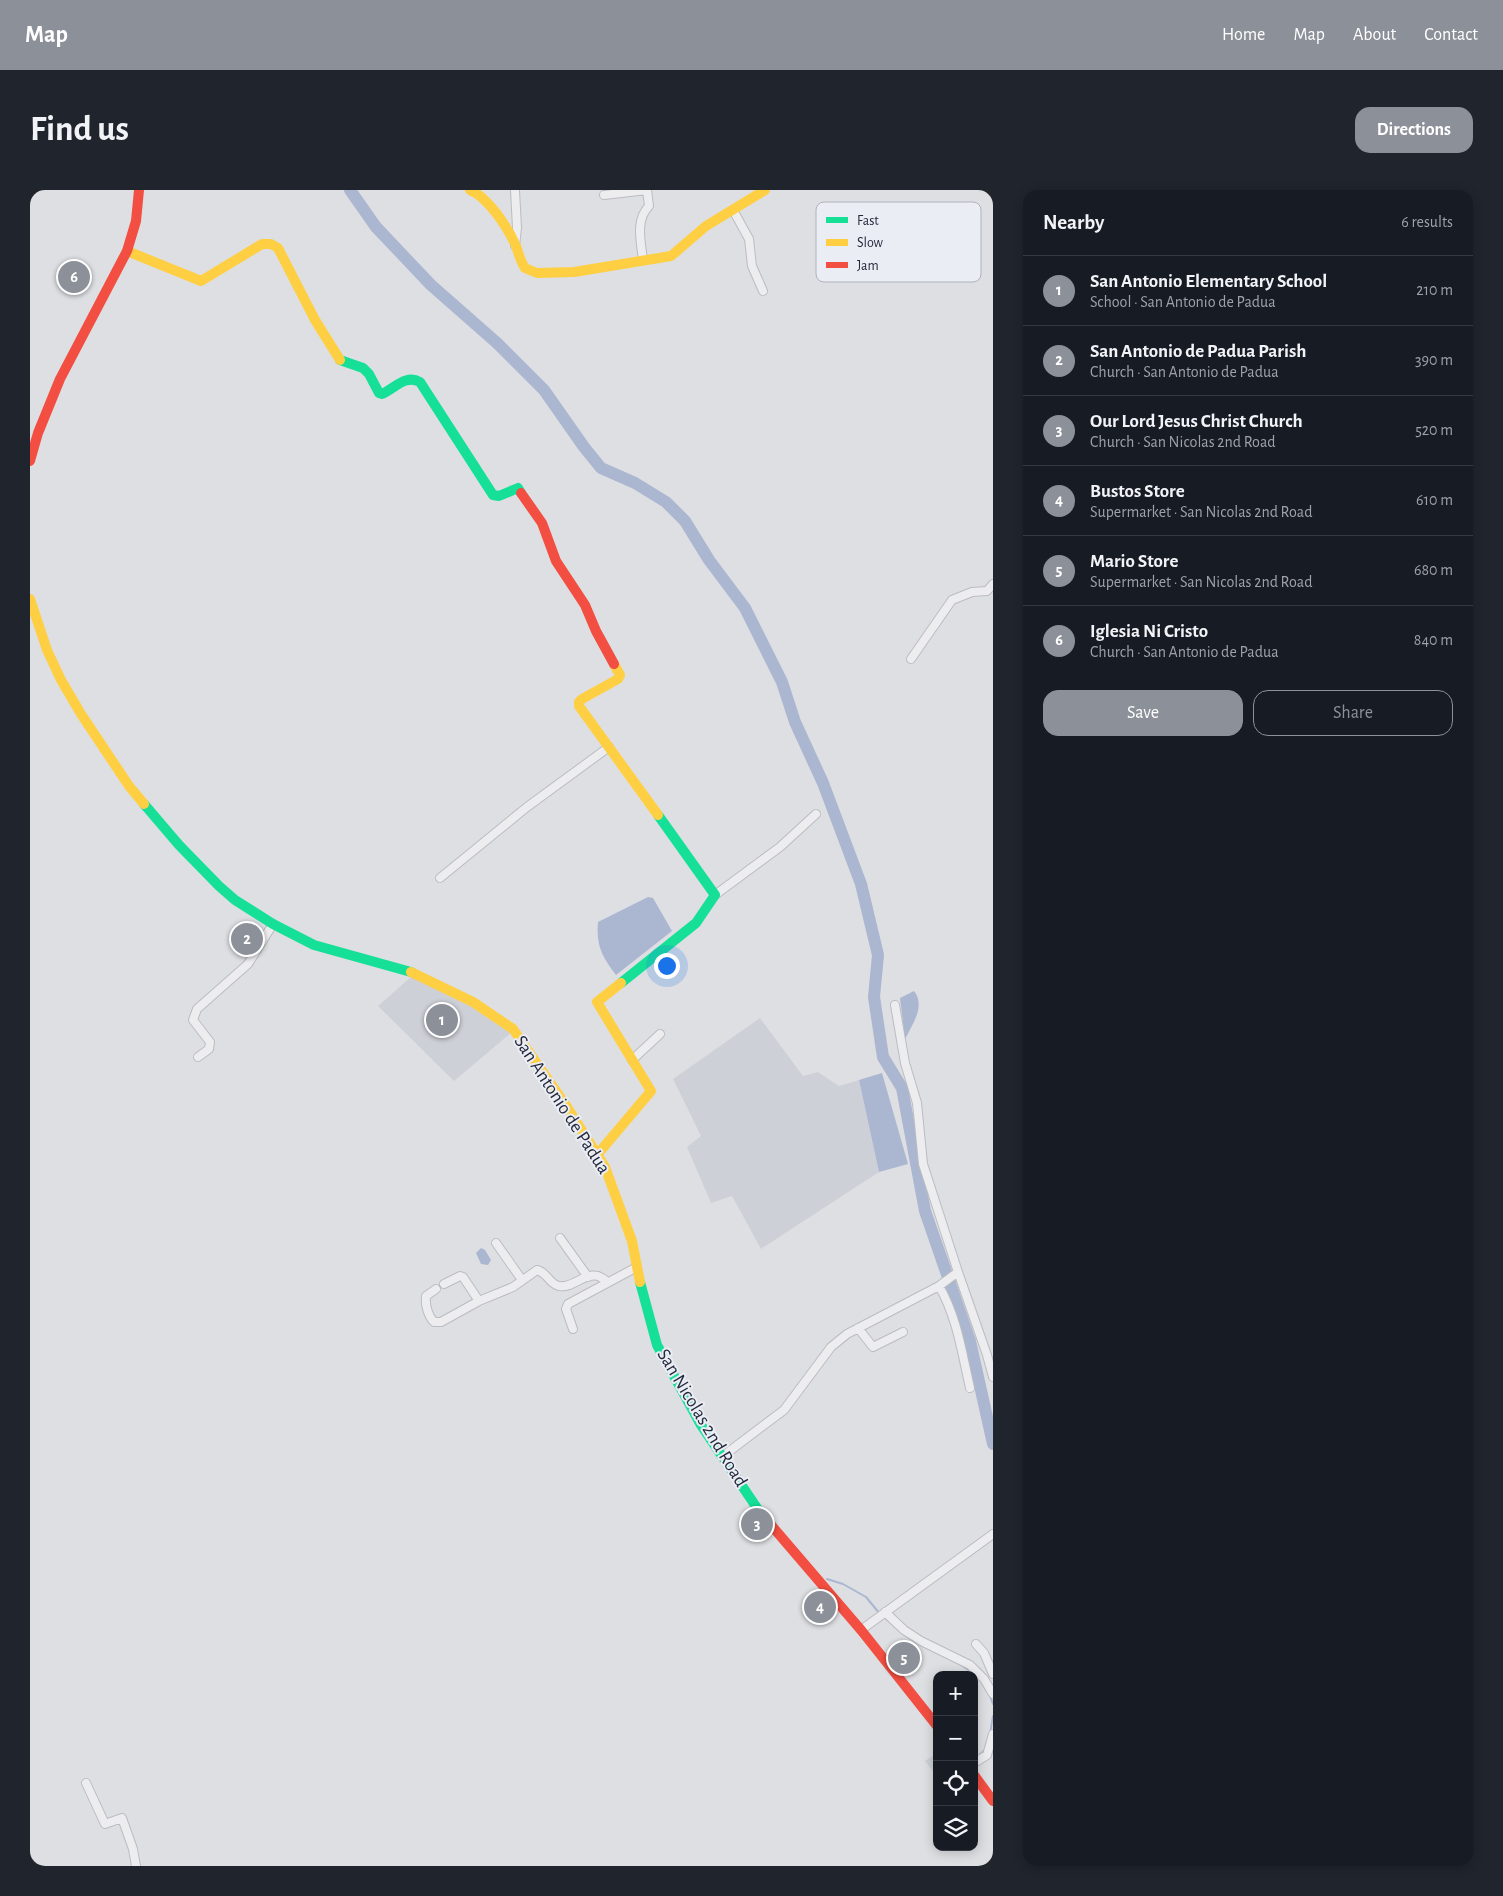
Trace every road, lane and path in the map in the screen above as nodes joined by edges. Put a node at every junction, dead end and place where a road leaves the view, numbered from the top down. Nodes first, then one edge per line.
1 (139, 190) edge
2 (470, 190) edge
3 (514, 190) edge
4 (758, 192) edge
5 (604, 196) dead end
6 (733, 210) junction
7 (515, 246) junction
8 (127, 251) junction
9 (643, 260) junction
10 (763, 290) dead end
11 (30, 461) edge
12 (993, 584) edge
13 (30, 599) edge
14 (911, 659) dead end
15 (609, 747) junction
16 (816, 814) dead end
17 (440, 878) dead end
18 (715, 895) junction
19 (273, 924) junction
20 (896, 1004) dead end
21 (660, 1034) dead end
22 (198, 1057) dead end
23 (632, 1060) junction
24 (597, 1155) junction
25 (626, 1226) joint
26 (560, 1238) dead end
27 (496, 1243) dead end
28 (637, 1267) junction
29 (956, 1273) junction
30 (588, 1277) junction
31 (522, 1280) junction
32 (608, 1282) junction
33 (444, 1284) dead end
34 (942, 1284) junction
35 (436, 1289) dead end
36 (478, 1301) junction
37 (858, 1328) junction
38 (573, 1329) dead end
39 (903, 1332) dead end
40 (993, 1377) edge
41 (970, 1388) dead end
42 (723, 1456) junction
43 (993, 1534) edge
44 (882, 1614) junction
45 (861, 1630) junction
46 (976, 1644) dead end
47 (993, 1674) edge
48 (993, 1694) edge
49 (933, 1721) edge
50 (993, 1734) edge
51 (978, 1761) edge
52 (978, 1780) edge
53 (86, 1783) dead end
54 (993, 1801) edge
55 (136, 1866) edge

1 - 8 street
2 - 7 street
3 - 7 street
4 - 6 street
5 - 9 street
6 - 9 street
6 - 10 street
7 - 9 street
8 - 11 street
8 - 15 street
12 - 14 street
13 - 19 street, San Antonio de Padua
15 - 17 street
15 - 18 street
16 - 18 street
18 - 23 street
19 - 22 street
19 - 24 street, San Antonio de Padua
20 - 29 street
21 - 23 street
23 - 24 street
24 - 25 street, San Antonio de Padua
25 - 28 street, San Nicolas 2nd Road
26 - 30 street
27 - 31 street
28 - 32 street
28 - 42 street, San Nicolas 2nd Road
29 - 34 street
29 - 40 street
30 - 31 street
30 - 32 street
31 - 36 street
32 - 38 street
33 - 36 street
34 - 37 street
34 - 41 street
35 - 36 street
37 - 39 street
37 - 42 street
42 - 45 street, San Nicolas 2nd Road
43 - 44 street
44 - 45 street
44 - 48 street
45 - 49 street, San Nicolas 2nd Road
46 - 47 street
50 - 51 street
52 - 54 street
53 - 55 street

